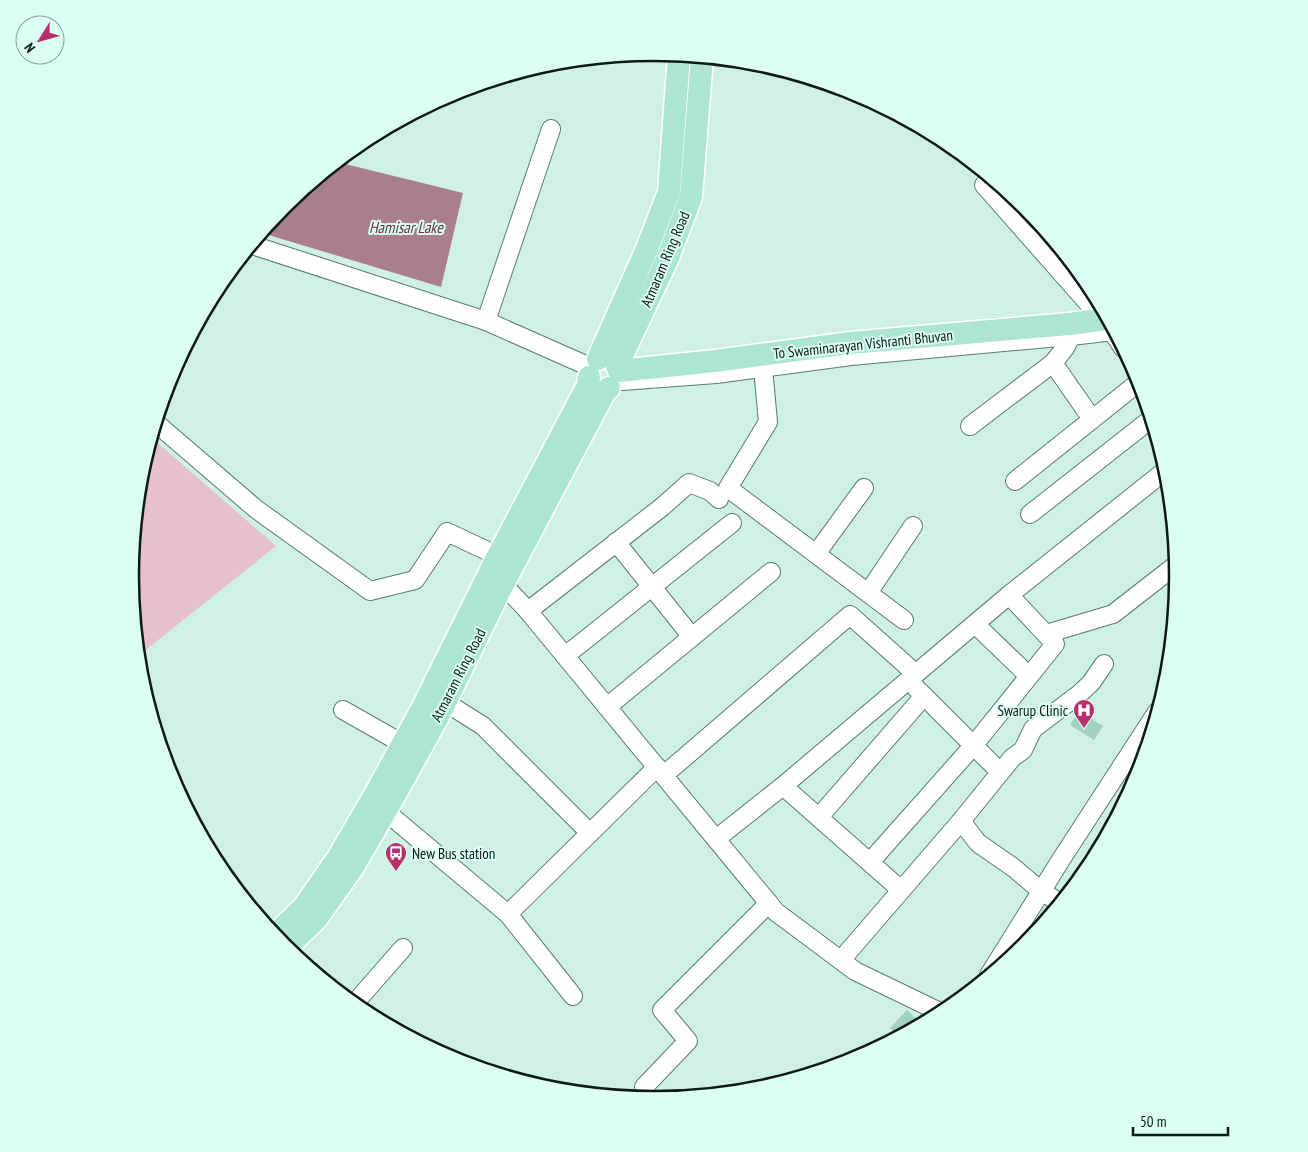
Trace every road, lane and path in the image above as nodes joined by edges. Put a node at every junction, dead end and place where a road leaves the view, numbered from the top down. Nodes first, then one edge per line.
1 (679, 62) edge
2 (701, 64) edge
3 (551, 129) dead end
4 (984, 185) dead end
5 (1010, 205) edge
6 (1027, 221) edge
7 (259, 247) edge
8 (1061, 262) edge
9 (486, 321) junction
10 (1103, 325) edge
11 (1104, 326) edge
12 (1070, 336) junction
13 (1053, 363) junction
14 (763, 368) junction
15 (605, 373) junction
16 (1133, 387) edge
17 (1092, 419) junction
18 (1145, 424) edge
19 (970, 426) dead end
20 (162, 428) edge
21 (1159, 476) edge
22 (1015, 480) dead end
23 (864, 488) dead end
24 (719, 499) dead end
25 (1030, 514) dead end
26 (732, 523) dead end
27 (914, 526) dead end
28 (616, 542) junction
29 (816, 554) junction
30 (498, 556) junction
31 (1169, 571) edge
32 (771, 572) dead end
33 (503, 584) junction
34 (652, 586) junction
35 (868, 593) junction
36 (1009, 595) junction
37 (528, 611) junction
38 (904, 620) dead end
39 (975, 624) junction
40 (1046, 634) junction
41 (692, 637) junction
42 (565, 656) junction
43 (1104, 664) dead end
44 (1029, 676) junction
45 (912, 677) junction
46 (924, 696) junction
47 (445, 702) junction
48 (607, 707) junction
49 (343, 710) dead end
50 (1144, 733) edge
51 (403, 744) junction
52 (973, 746) junction
53 (660, 771) junction
54 (1000, 772) junction
55 (783, 786) junction
56 (385, 811) junction
57 (818, 817) junction
58 (961, 821) junction
59 (590, 833) junction
60 (716, 839) junction
61 (870, 862) junction
62 (901, 890) junction
63 (1041, 891) junction
64 (1054, 899) edge
65 (769, 903) junction
66 (508, 914) junction
67 (280, 930) edge
68 (292, 942) edge
69 (403, 948) dead end
70 (1001, 956) edge
71 (841, 960) junction
72 (573, 996) dead end
73 (360, 998) edge
74 (933, 1009) edge
75 (644, 1087) dead end

1 - 15 main road, Atmaram Ring Road
2 - 15 main road, Atmaram Ring Road
3 - 9 street
4 - 5 street
6 - 8 street
7 - 9 street
9 - 15 street
10 - 15 main road, To Swaminarayan Vishranti Bhuvan
11 - 12 street
12 - 13 street
12 - 14 street
13 - 17 street
13 - 19 street
14 - 15 street
14 - 29 street
15 - 30 main road, Atmaram Ring Road
15 - 33 main road, Atmaram Ring Road
16 - 17 street
17 - 22 street
18 - 25 street
20 - 30 street
21 - 36 street
23 - 29 street
24 - 28 street
26 - 34 street
27 - 35 street
28 - 34 street
28 - 37 street
29 - 35 street
30 - 51 main road, Atmaram Ring Road
31 - 40 street
32 - 41 street
33 - 37 street
33 - 47 main road, Atmaram Ring Road
34 - 41 street
34 - 42 street
35 - 38 street
36 - 39 street
36 - 40 street
37 - 42 street
39 - 44 street
39 - 45 street
40 - 44 street
41 - 48 street
42 - 48 street
43 - 54 street
44 - 52 street
45 - 46 street
45 - 53 street
45 - 55 street
46 - 52 street
46 - 57 street
47 - 56 main road, Atmaram Ring Road
47 - 59 street
48 - 53 street
49 - 51 street
50 - 63 street
51 - 67 main road, Atmaram Ring Road
52 - 54 street
52 - 61 street
53 - 59 street
53 - 60 street
54 - 58 street
55 - 57 street
55 - 60 street
56 - 66 street
56 - 68 main road, Atmaram Ring Road
57 - 61 street
58 - 62 street
58 - 63 street
59 - 66 street
60 - 65 street
61 - 62 street
62 - 71 street
63 - 64 street
63 - 70 street
65 - 71 street
65 - 75 street
66 - 72 street
69 - 73 street
71 - 74 street

